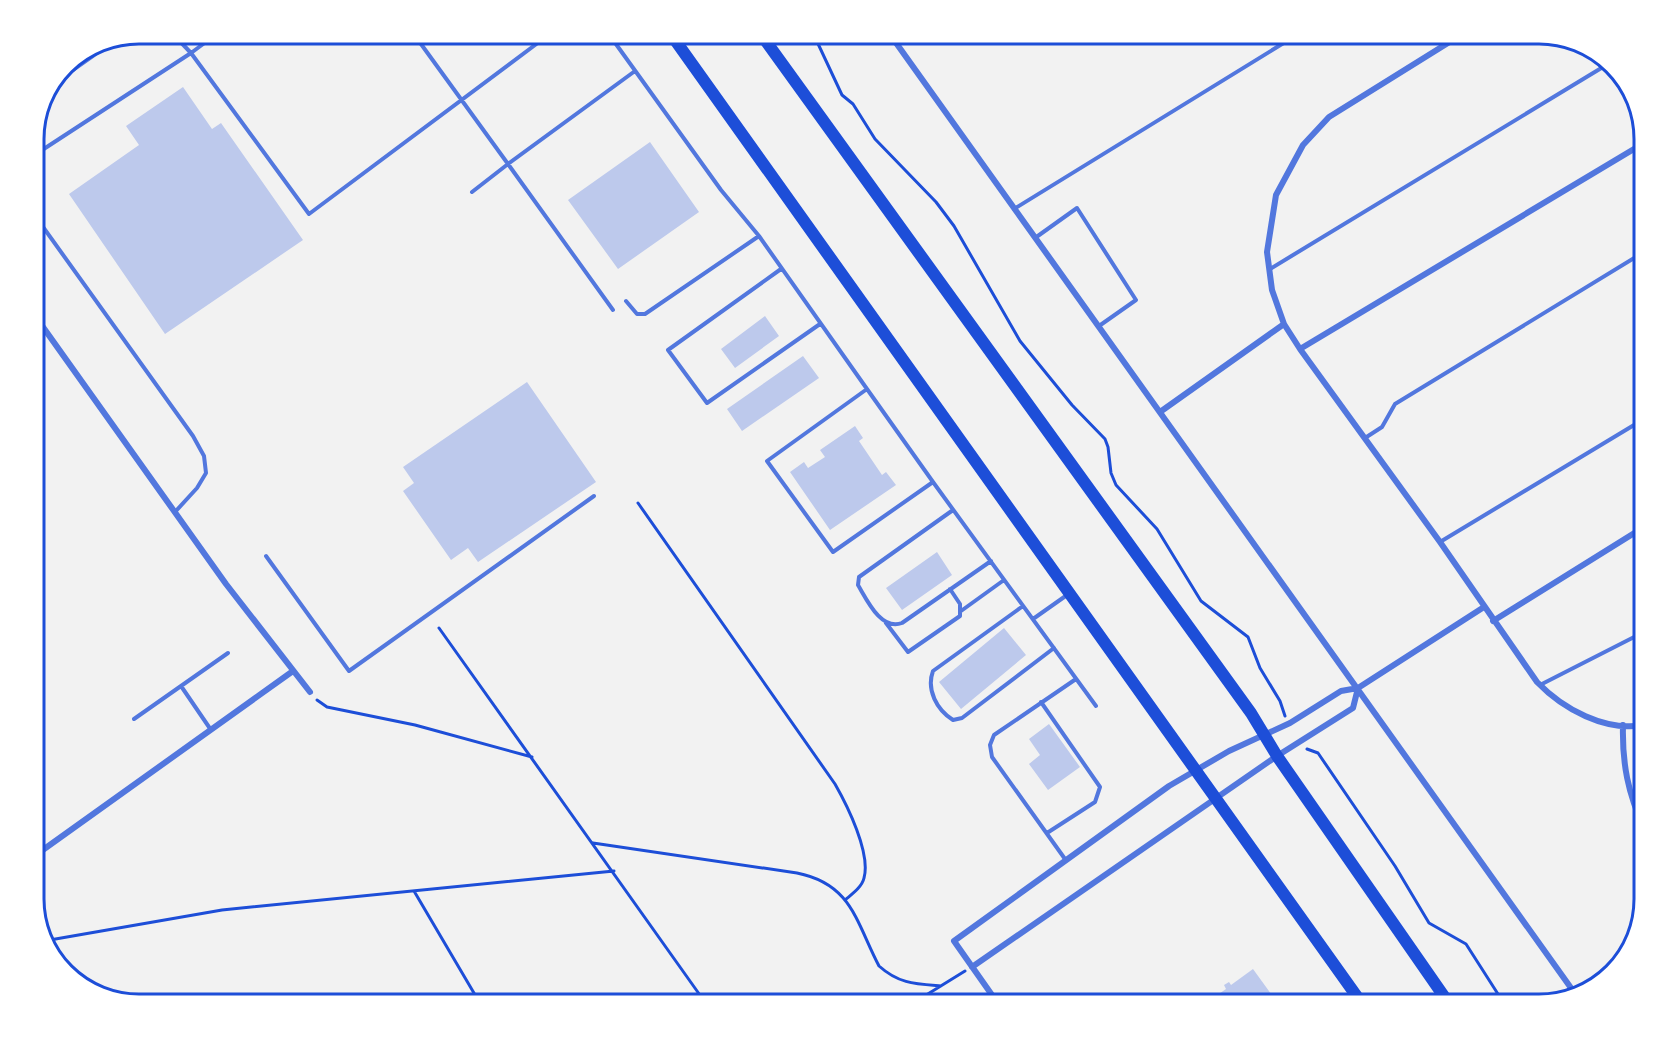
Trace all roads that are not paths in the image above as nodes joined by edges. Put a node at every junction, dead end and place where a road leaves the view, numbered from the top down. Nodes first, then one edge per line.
1 (182, 44) edge
2 (203, 44) edge
3 (421, 44) edge
4 (536, 44) edge
5 (616, 44) edge
6 (678, 44) edge
7 (768, 44) edge
8 (897, 44) edge
9 (1282, 44) edge
10 (1446, 44) edge
11 (191, 53) junction
12 (1602, 68) edge
13 (635, 71) junction
14 (461, 100) junction
15 (44, 149) edge
16 (1633, 150) edge
17 (508, 164) junction
18 (472, 192) dead end
19 (1014, 208) junction
20 (44, 228) edge
21 (759, 236) junction
22 (1035, 238) junction
23 (1633, 259) edge
24 (781, 269) junction
25 (1269, 269) junction
26 (626, 300) dead end
27 (613, 310) dead end
28 (820, 324) junction
29 (1284, 324) junction
30 (1098, 326) junction
31 (44, 328) edge
32 (1300, 349) junction
33 (867, 390) junction
34 (1160, 412) junction
35 (1633, 425) edge
36 (1363, 440) junction
37 (933, 482) junction
38 (594, 496) dead end
39 (953, 510) junction
40 (175, 512) junction
41 (1634, 534) edge
42 (1440, 542) junction
43 (266, 556) dead end
44 (991, 561) junction
45 (1004, 580) junction
46 (950, 589) junction
47 (1070, 593) junction
48 (1023, 606) junction
49 (1484, 608) junction
50 (961, 611) junction
51 (1033, 619) junction
52 (1494, 621) junction
53 (885, 622) junction
54 (1634, 637) edge
55 (1054, 648) junction
56 (228, 653) dead end
57 (294, 671) junction
58 (1076, 679) junction
59 (1540, 685) junction
60 (181, 686) junction
61 (1358, 688) junction
62 (310, 692) road end
63 (1041, 702) junction
64 (1096, 706) dead end
65 (134, 719) dead end
66 (1623, 725) junction
67 (1634, 725) edge
68 (212, 730) junction
69 (1264, 735) junction
70 (1277, 756) junction
71 (1197, 771) junction
72 (1218, 799) junction
73 (1634, 805) edge
74 (1047, 833) junction
75 (44, 849) edge
76 (1065, 859) junction
77 (972, 967) junction
78 (1571, 988) edge
79 (991, 994) edge
80 (1355, 994) edge
81 (1442, 994) edge

1 - 11 lane
2 - 11 lane
3 - 14 lane
4 - 14 lane
5 - 13 lane
6 - 47 main road
7 - 69 main road
8 - 19 street
9 - 19 lane
10 - 25 street
11 - 14 lane
11 - 15 lane
12 - 25 lane
13 - 17 lane
13 - 21 lane
14 - 17 lane
16 - 32 street
17 - 18 lane
17 - 27 lane
19 - 22 street
20 - 40 lane
21 - 24 lane
21 - 26 lane
22 - 30 street
22 - 30 lane
23 - 36 lane
24 - 28 lane
24 - 28 lane
25 - 29 street
28 - 33 lane
29 - 32 street
29 - 34 street
30 - 34 street
31 - 40 street
32 - 36 street
33 - 37 lane
33 - 37 lane
34 - 61 street
35 - 42 lane
36 - 42 street
37 - 39 lane
38 - 43 lane
39 - 44 lane
39 - 53 lane
40 - 57 street
41 - 52 street
42 - 49 street
44 - 45 lane
44 - 46 lane
45 - 48 lane
45 - 50 lane
46 - 50 lane
46 - 53 lane
47 - 51 lane
47 - 71 main road
48 - 51 lane
48 - 55 lane
49 - 52 street
49 - 61 street
50 - 53 lane
51 - 55 lane
52 - 59 street
54 - 59 lane
55 - 58 lane
56 - 60 lane
57 - 62 street
57 - 68 street
58 - 63 lane
58 - 64 lane
59 - 66 street
60 - 65 lane
60 - 68 lane
61 - 69 street
61 - 70 street
61 - 78 street
63 - 74 lane
63 - 74 lane
66 - 67 street
66 - 73 street
68 - 75 street
69 - 70 main road
69 - 71 street
70 - 72 street
70 - 81 main road
71 - 72 main road
71 - 76 street
72 - 77 street
72 - 80 main road
74 - 76 lane
76 - 77 street
77 - 79 street

